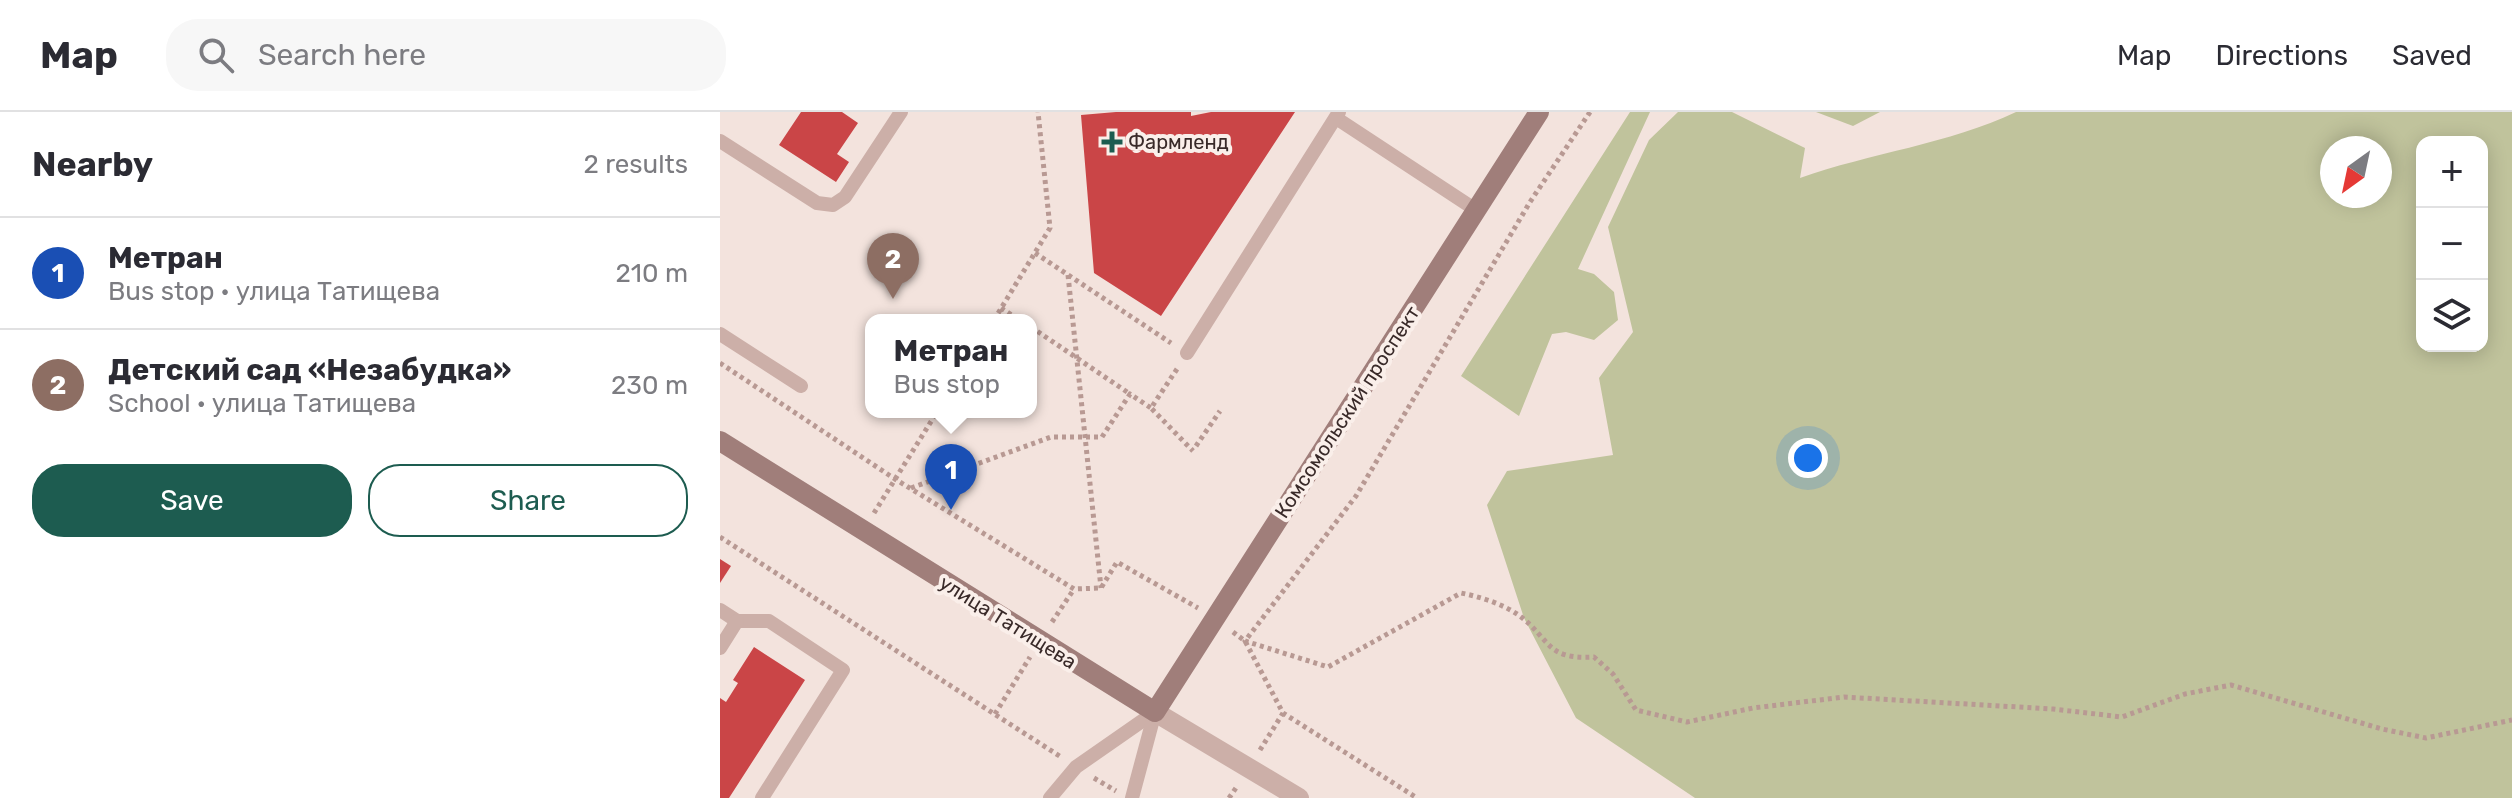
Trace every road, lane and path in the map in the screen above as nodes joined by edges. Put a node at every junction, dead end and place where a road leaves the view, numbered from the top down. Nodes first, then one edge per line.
1 (901, 112) edge
2 (1038, 112) edge
3 (1539, 112) edge
4 (1590, 112) edge
5 (1338, 115) edge
6 (720, 141) edge
7 (1476, 210) junction
8 (1035, 253) junction
9 (1068, 275) junction
10 (1001, 308) junction
11 (998, 314) edge
12 (1010, 314) edge
13 (1037, 331) edge
14 (720, 334) edge
15 (1187, 353) junction
16 (1077, 356) junction
17 (720, 363) edge
18 (801, 386) dead end
19 (1130, 394) junction
20 (1151, 408) junction
21 (1220, 411) dead end
22 (933, 418) edge
23 (1085, 436) junction
24 (720, 441) edge
25 (895, 479) junction
26 (911, 488) junction
27 (864, 530) junction
28 (720, 537) edge
29 (1101, 588) junction
30 (720, 610) edge
31 (1215, 618) junction
32 (737, 621) junction
33 (1245, 641) junction
34 (720, 648) edge
35 (1155, 712) junction
36 (2512, 720) edge
37 (1076, 767) junction
38 (762, 798) edge
39 (1050, 798) edge
40 (1129, 798) edge
41 (1299, 798) edge
42 (1417, 798) edge

1 - 6 lane
2 - 8 path
3 - 7 street, Комсомольский проспект
4 - 33 path
5 - 7 lane
5 - 15 lane
7 - 31 street, Комсомольский проспект
8 - 9 path
8 - 10 path
9 - 15 path
9 - 16 path
10 - 11 path
10 - 12 path
13 - 16 path
14 - 18 lane
15 - 20 path
16 - 19 path
16 - 23 path
17 - 25 path
19 - 20 path
19 - 23 path
20 - 21 path
22 - 25 path
23 - 26 path
23 - 29 path
24 - 27 street, улица Татищева
25 - 26 path
25 - 27 path
26 - 29 path
27 - 35 street, улица Татищева
28 - 37 path
29 - 31 path
30 - 32 lane
31 - 33 path
31 - 35 street, Комсомольский проспект
32 - 34 lane
32 - 38 lane
33 - 36 path
33 - 42 path
35 - 37 lane
35 - 40 lane
35 - 41 street, улица Татищева
37 - 39 lane
37 - 40 path

